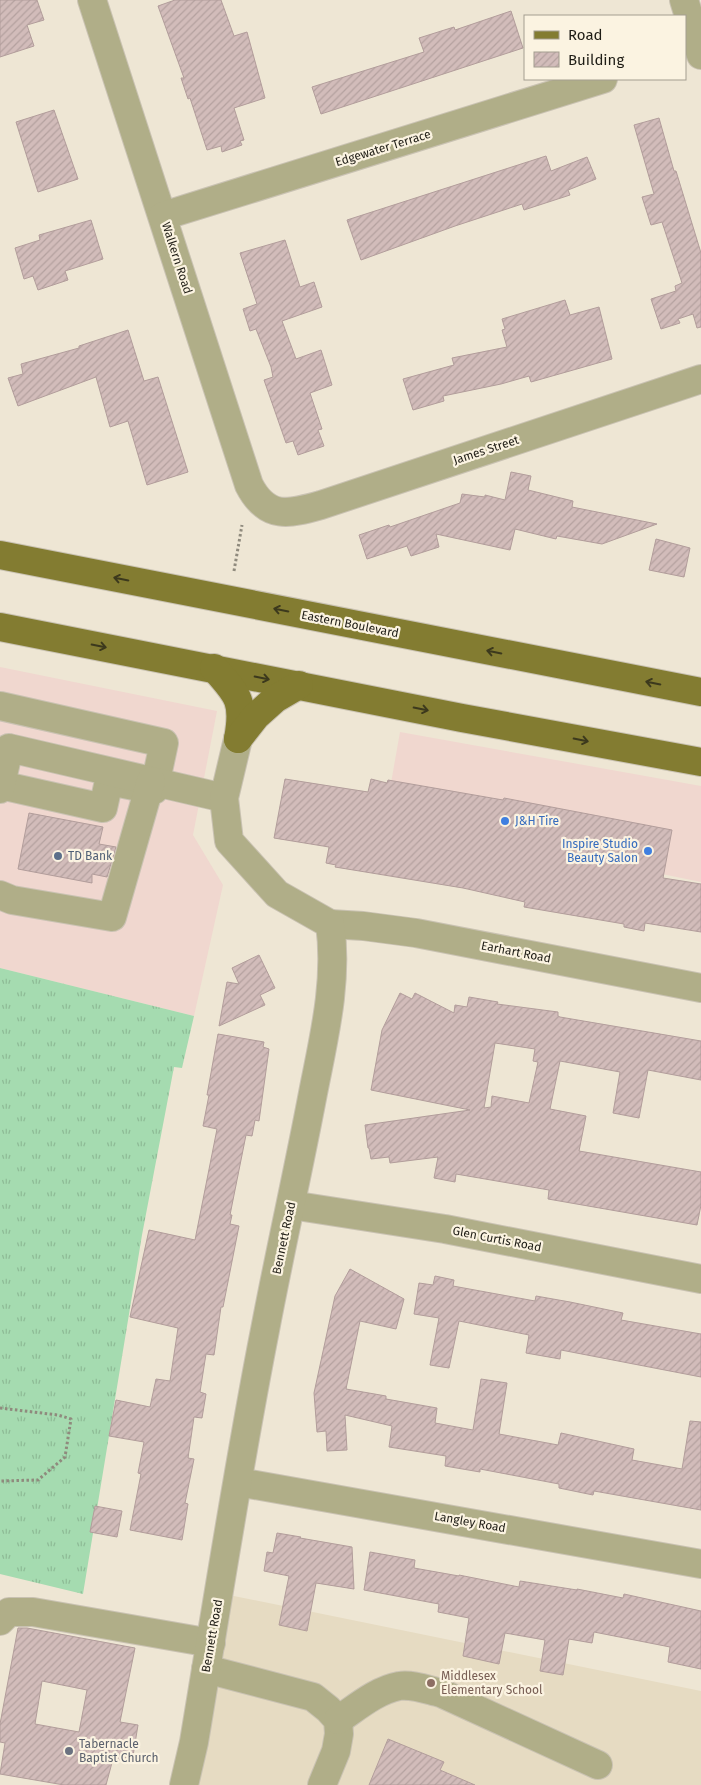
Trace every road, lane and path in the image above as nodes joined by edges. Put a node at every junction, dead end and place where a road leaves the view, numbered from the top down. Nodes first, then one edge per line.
1 (92, 0) edge
2 (684, 0) edge
3 (695, 52) edge
4 (600, 80) edge
5 (164, 216) junction
6 (701, 379) edge
7 (270, 510) joint
8 (242, 525) dead end
9 (0, 555) edge
10 (234, 571) dead end
11 (0, 627) edge
12 (214, 668) junction
13 (299, 685) junction
14 (701, 692) edge
15 (0, 706) edge
16 (238, 738) junction
17 (701, 762) edge
18 (151, 781) junction
19 (0, 786) edge
20 (224, 798) junction
21 (0, 895) edge
22 (330, 924) junction
23 (701, 988) edge
24 (291, 1205) junction
25 (701, 1279) edge
26 (0, 1408) edge
27 (0, 1481) edge
28 (238, 1482) junction
29 (701, 1564) edge
30 (0, 1622) edge
31 (208, 1656) junction
32 (338, 1720) junction
33 (598, 1764) dead end
34 (184, 1785) edge
35 (322, 1785) edge

1 - 5 street, Walkern Road
2 - 3 street
4 - 5 street, Edgewater Terrace
5 - 7 street, Walkern Road
6 - 7 street, James Street
8 - 10 path
14 -> 9 main road, Eastern Boulevard
11 -> 12 main road
12 -> 13 main road
12 - 16 main road
13 - 16 main road
13 -> 17 main road
15 - 19 street
16 - 20 street
18 - 19 street
18 - 20 street
18 - 21 street
20 - 22 street
22 - 23 street, Earhart Road
22 - 24 street, Bennett Road
24 - 25 street, Glen Curtis Road
24 - 28 street, Bennett Road
26 - 27 path
28 - 29 street, Langley Road
28 - 31 street, Bennett Road
30 - 31 street
31 - 32 street
31 - 34 street, Bennett Road
32 - 33 street
32 - 35 street

